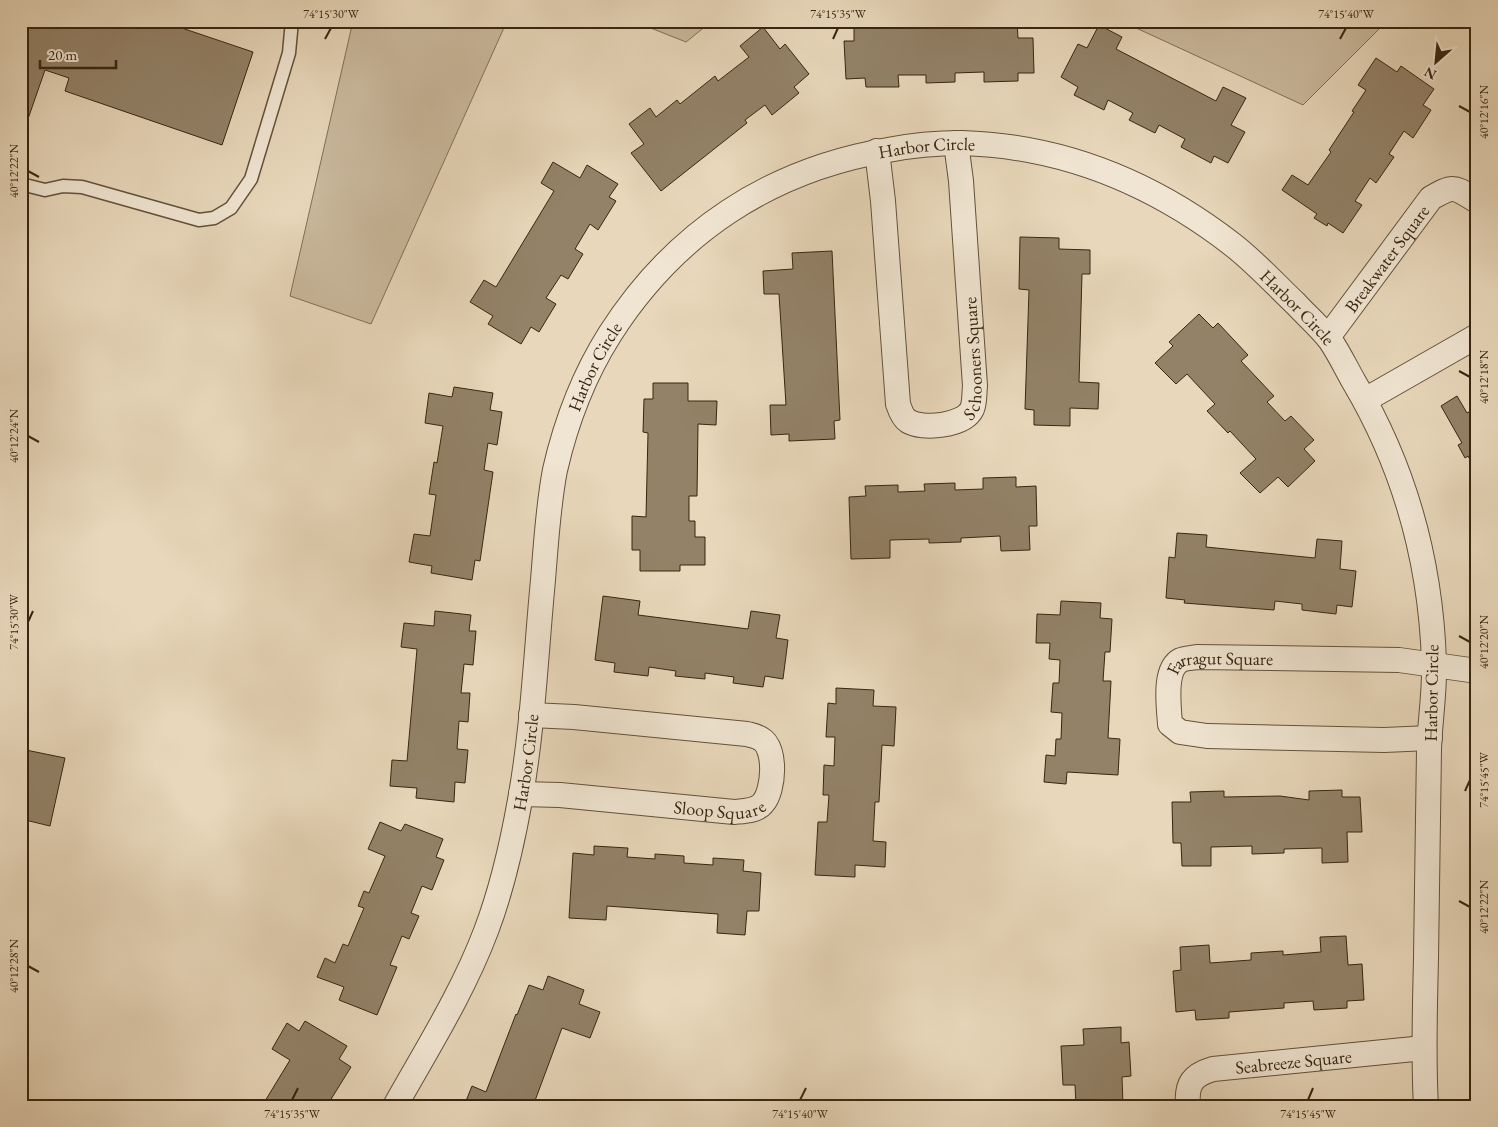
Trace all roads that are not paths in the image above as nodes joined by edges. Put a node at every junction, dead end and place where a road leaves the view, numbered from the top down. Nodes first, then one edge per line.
1 (292, 21) edge
2 (956, 143) junction
3 (877, 152) junction
4 (21, 184) edge
5 (1477, 201) edge
6 (1477, 336) edge
7 (1328, 337) junction
8 (1365, 400) junction
9 (1435, 666) junction
10 (1477, 670) edge
11 (531, 715) junction
12 (1430, 738) junction
13 (521, 794) junction
14 (1424, 1048) junction
15 (395, 1106) edge
16 (1188, 1106) edge
17 (1426, 1106) edge

1 - 4 lane
2 - 3 street, Harbor Circle
2 - 3 street, Schooners Square
2 - 7 street, Harbor Circle
3 - 11 street, Harbor Circle
5 - 7 street, Breakwater Square
6 - 8 street
7 - 8 street, Harbor Circle
8 - 9 street, Harbor Circle
9 - 10 street
9 - 12 street, Harbor Circle
9 - 12 street, Farragut Square
11 - 13 street, Harbor Circle
11 - 13 street, Sloop Square
12 - 14 street, Harbor Circle
13 - 15 street, Harbor Circle
14 - 16 street, Seabreeze Square
14 - 17 street, Harbor Circle

